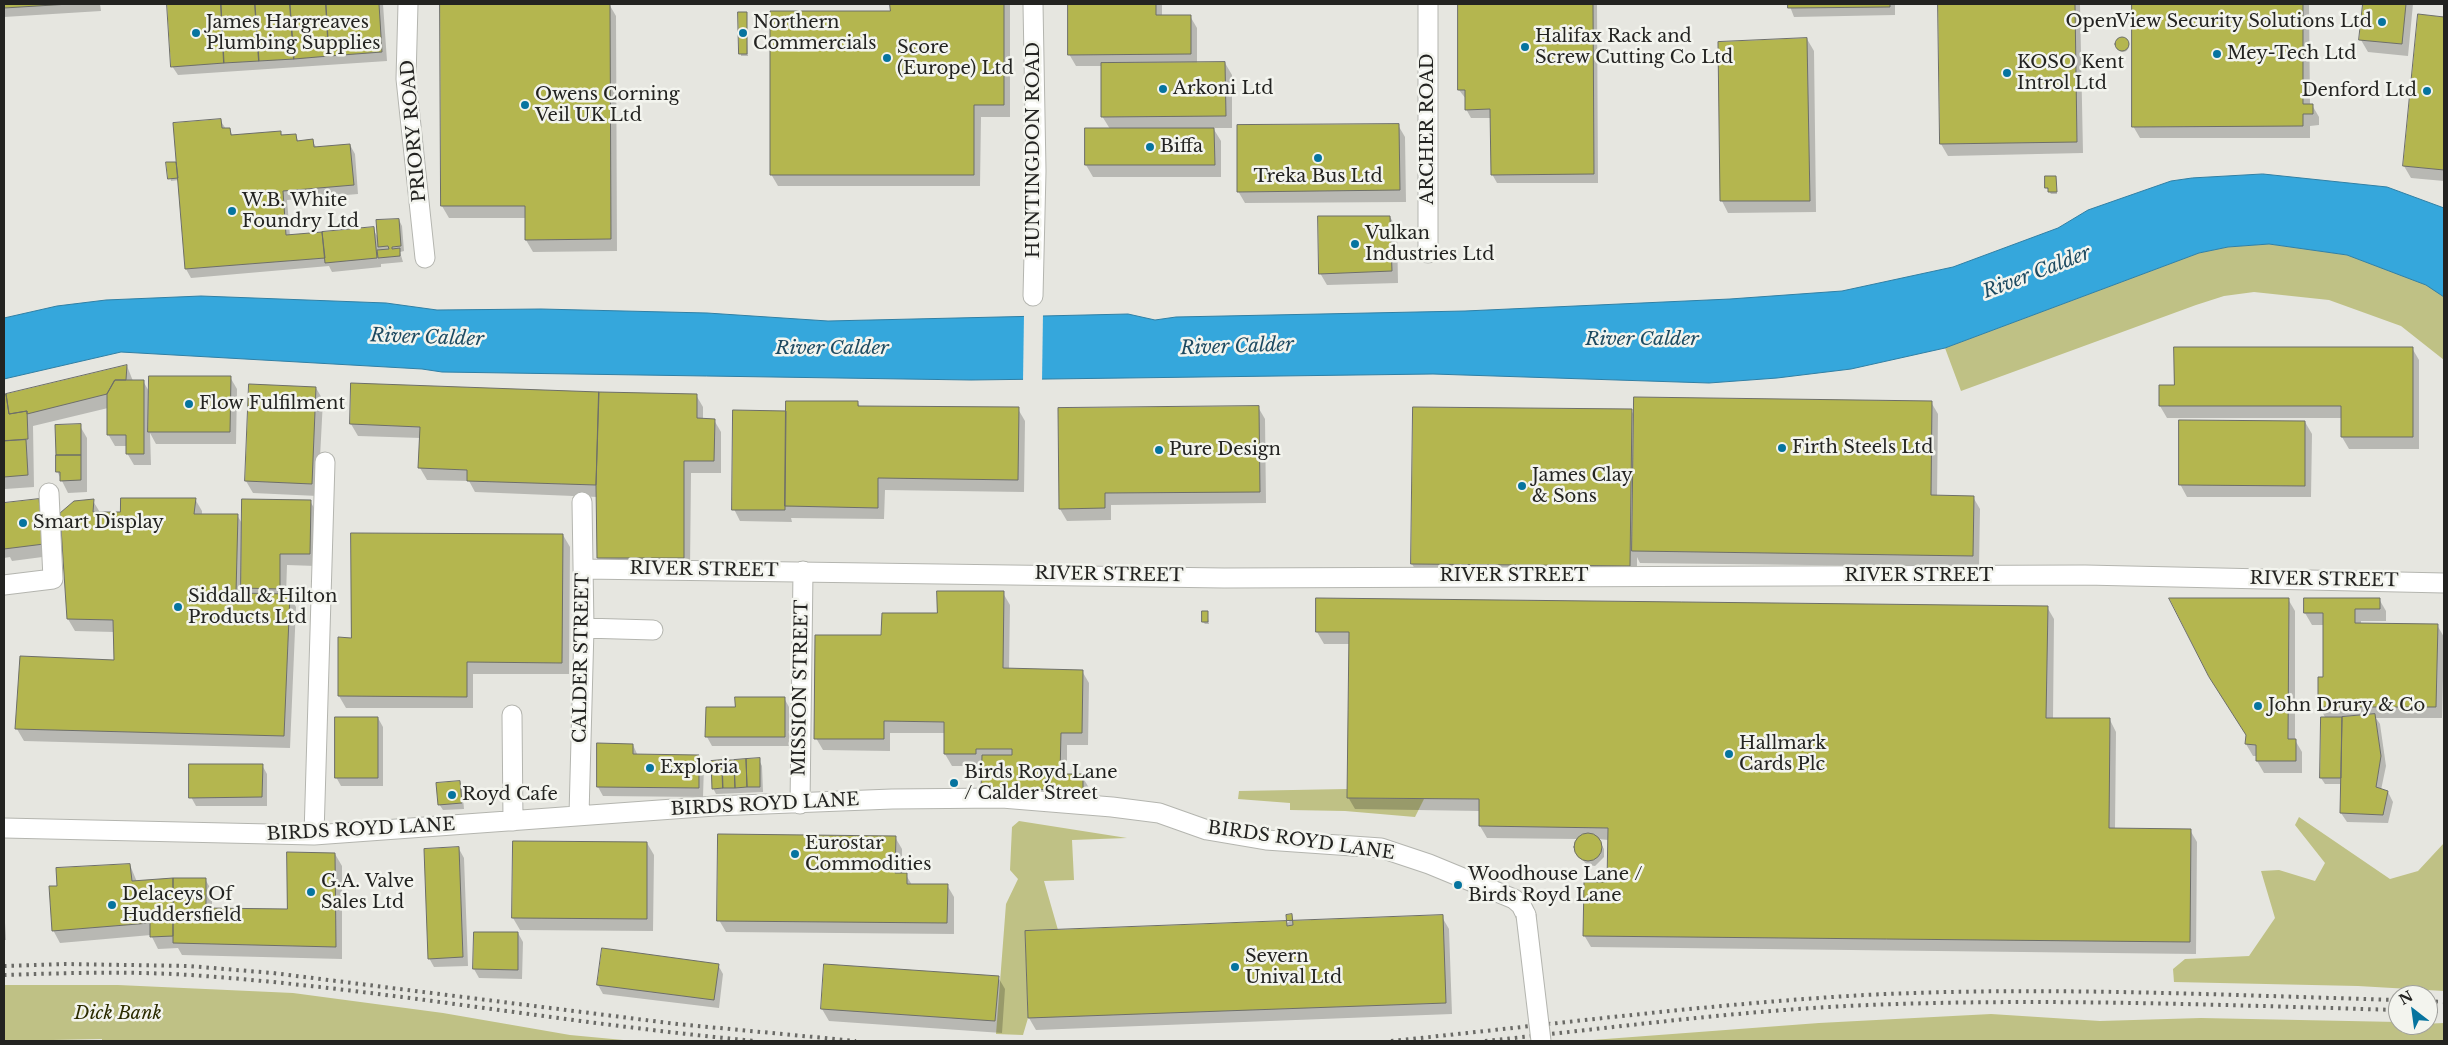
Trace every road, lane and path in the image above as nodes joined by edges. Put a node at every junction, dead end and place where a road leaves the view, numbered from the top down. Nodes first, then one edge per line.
1 (408, 4) edge
2 (1033, 4) edge
3 (1428, 4) edge
4 (1428, 253) dead end
5 (425, 258) dead end
6 (1033, 296) dead end
7 (325, 462) dead end
8 (49, 493) dead end
9 (582, 502) dead end
10 (584, 569) junction
11 (803, 571) junction
12 (2444, 582) edge
13 (4, 585) edge
14 (584, 628) junction
15 (653, 630) dead end
16 (512, 715) dead end
17 (800, 804) junction
18 (579, 815) junction
19 (513, 821) junction
20 (4, 828) edge
21 (314, 835) junction
22 (1541, 1041) edge

1 - 5 street, PRIORY ROAD
2 - 6 street, HUNTINGDON ROAD
3 - 4 street, ARCHER ROAD
7 - 21 street
8 - 13 street
9 - 10 street, CALDER STREET
10 - 11 street, RIVER STREET
10 - 14 street, CALDER STREET
11 - 12 street, RIVER STREET
11 - 17 street, MISSION STREET
14 - 15 street
14 - 18 street, CALDER STREET
16 - 19 street
17 - 18 street, BIRDS ROYD LANE
17 - 22 street, BIRDS ROYD LANE, bridge
18 - 19 street, BIRDS ROYD LANE
19 - 21 street, BIRDS ROYD LANE
20 - 21 street, BIRDS ROYD LANE

